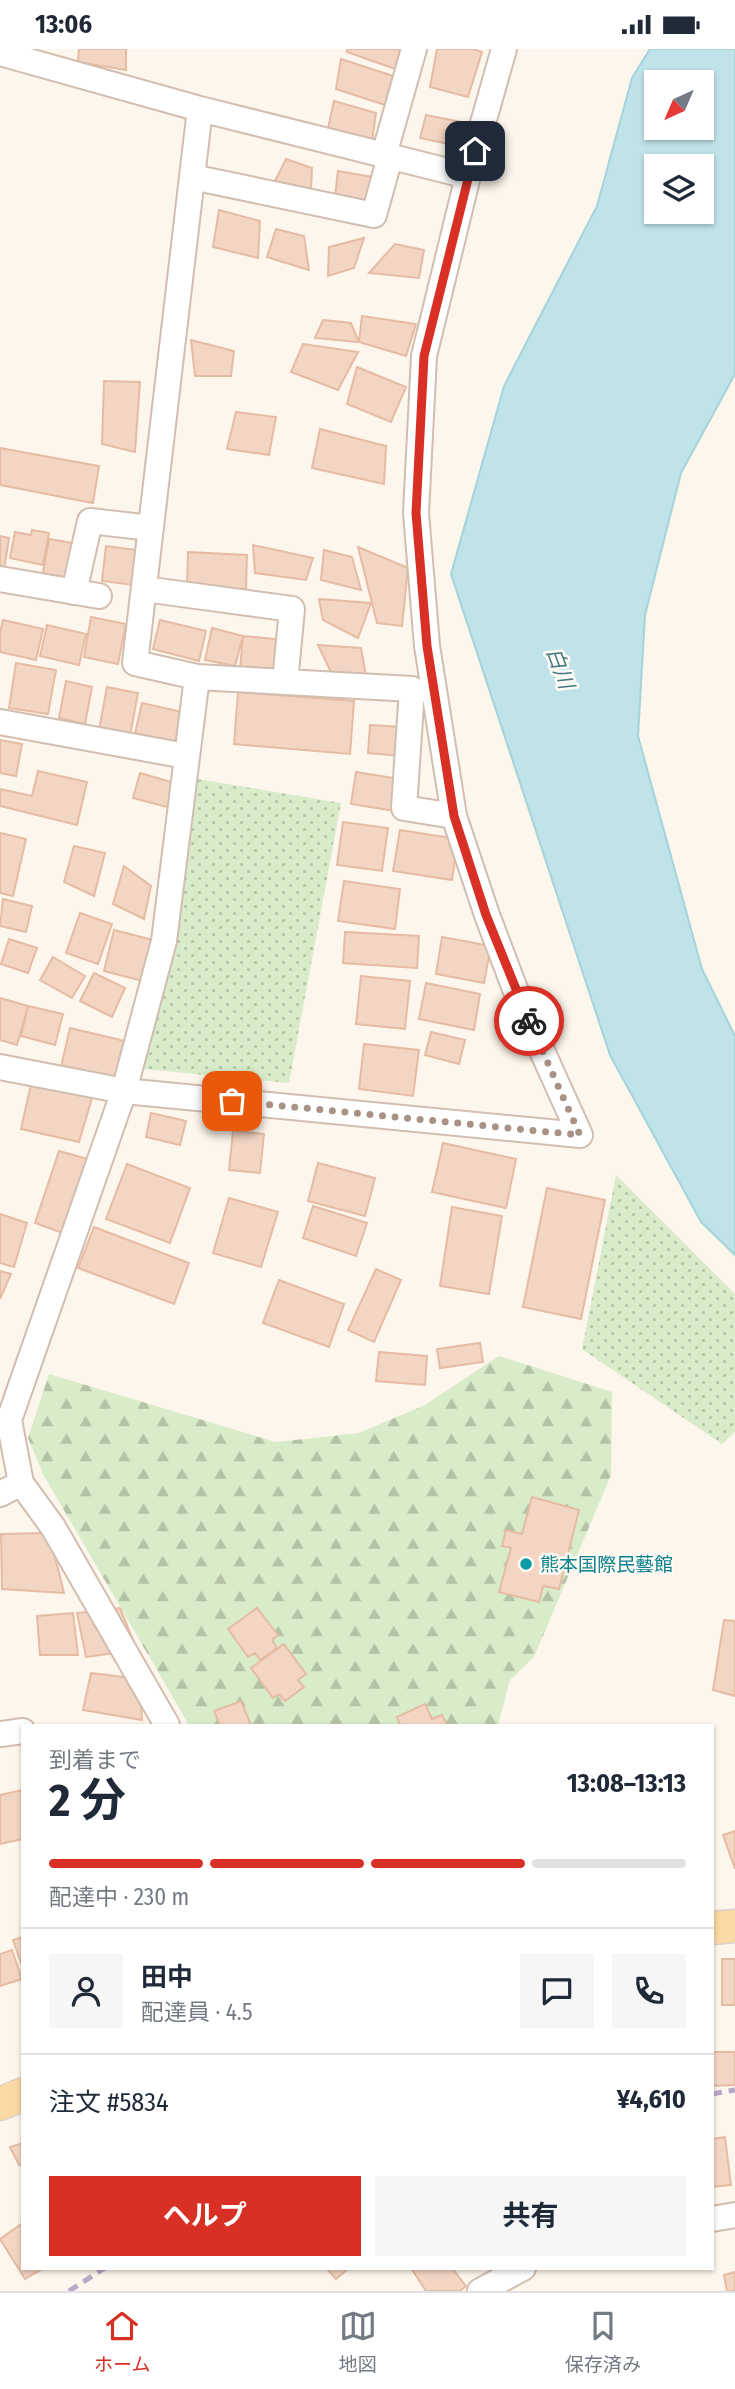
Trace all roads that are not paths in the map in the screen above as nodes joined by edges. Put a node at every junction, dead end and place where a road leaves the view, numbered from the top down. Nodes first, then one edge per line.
1 (414, 49) edge
2 (504, 49) edge
3 (0, 53) edge
4 (200, 109) junction
5 (387, 156) junction
6 (468, 176) junction
7 (192, 177) junction
8 (151, 528) junction
9 (0, 579) edge
10 (144, 589) junction
11 (74, 592) junction
12 (99, 596) dead end
13 (197, 677) junction
14 (285, 682) junction
15 (0, 722) edge
16 (186, 757) junction
17 (454, 816) junction
18 (0, 1067) edge
19 (124, 1091) junction
20 (11, 1489) edge
21 (166, 1724) edge
22 (21, 1731) edge
23 (0, 1734) edge
24 (735, 1926) edge
25 (714, 1928) edge
26 (21, 2095) edge
27 (0, 2104) edge
28 (735, 2215) edge
29 (714, 2219) edge
30 (519, 2270) edge
31 (480, 2291) edge

1 - 5 street
2 - 6 street
3 - 4 street
4 - 5 street
4 - 7 street
5 - 6 street
5 - 7 street
6 - 17 street
7 - 8 street
8 - 10 street
8 - 11 street
9 - 11 street
10 - 13 street
10 - 14 street
11 - 12 street
13 - 14 street
13 - 16 street
14 - 17 street
15 - 16 street
16 - 19 street
17 - 19 street
18 - 19 street
19 - 20 street
20 - 21 street
22 - 23 street
24 - 25 main road
26 - 27 main road
28 - 29 street
30 - 31 street

